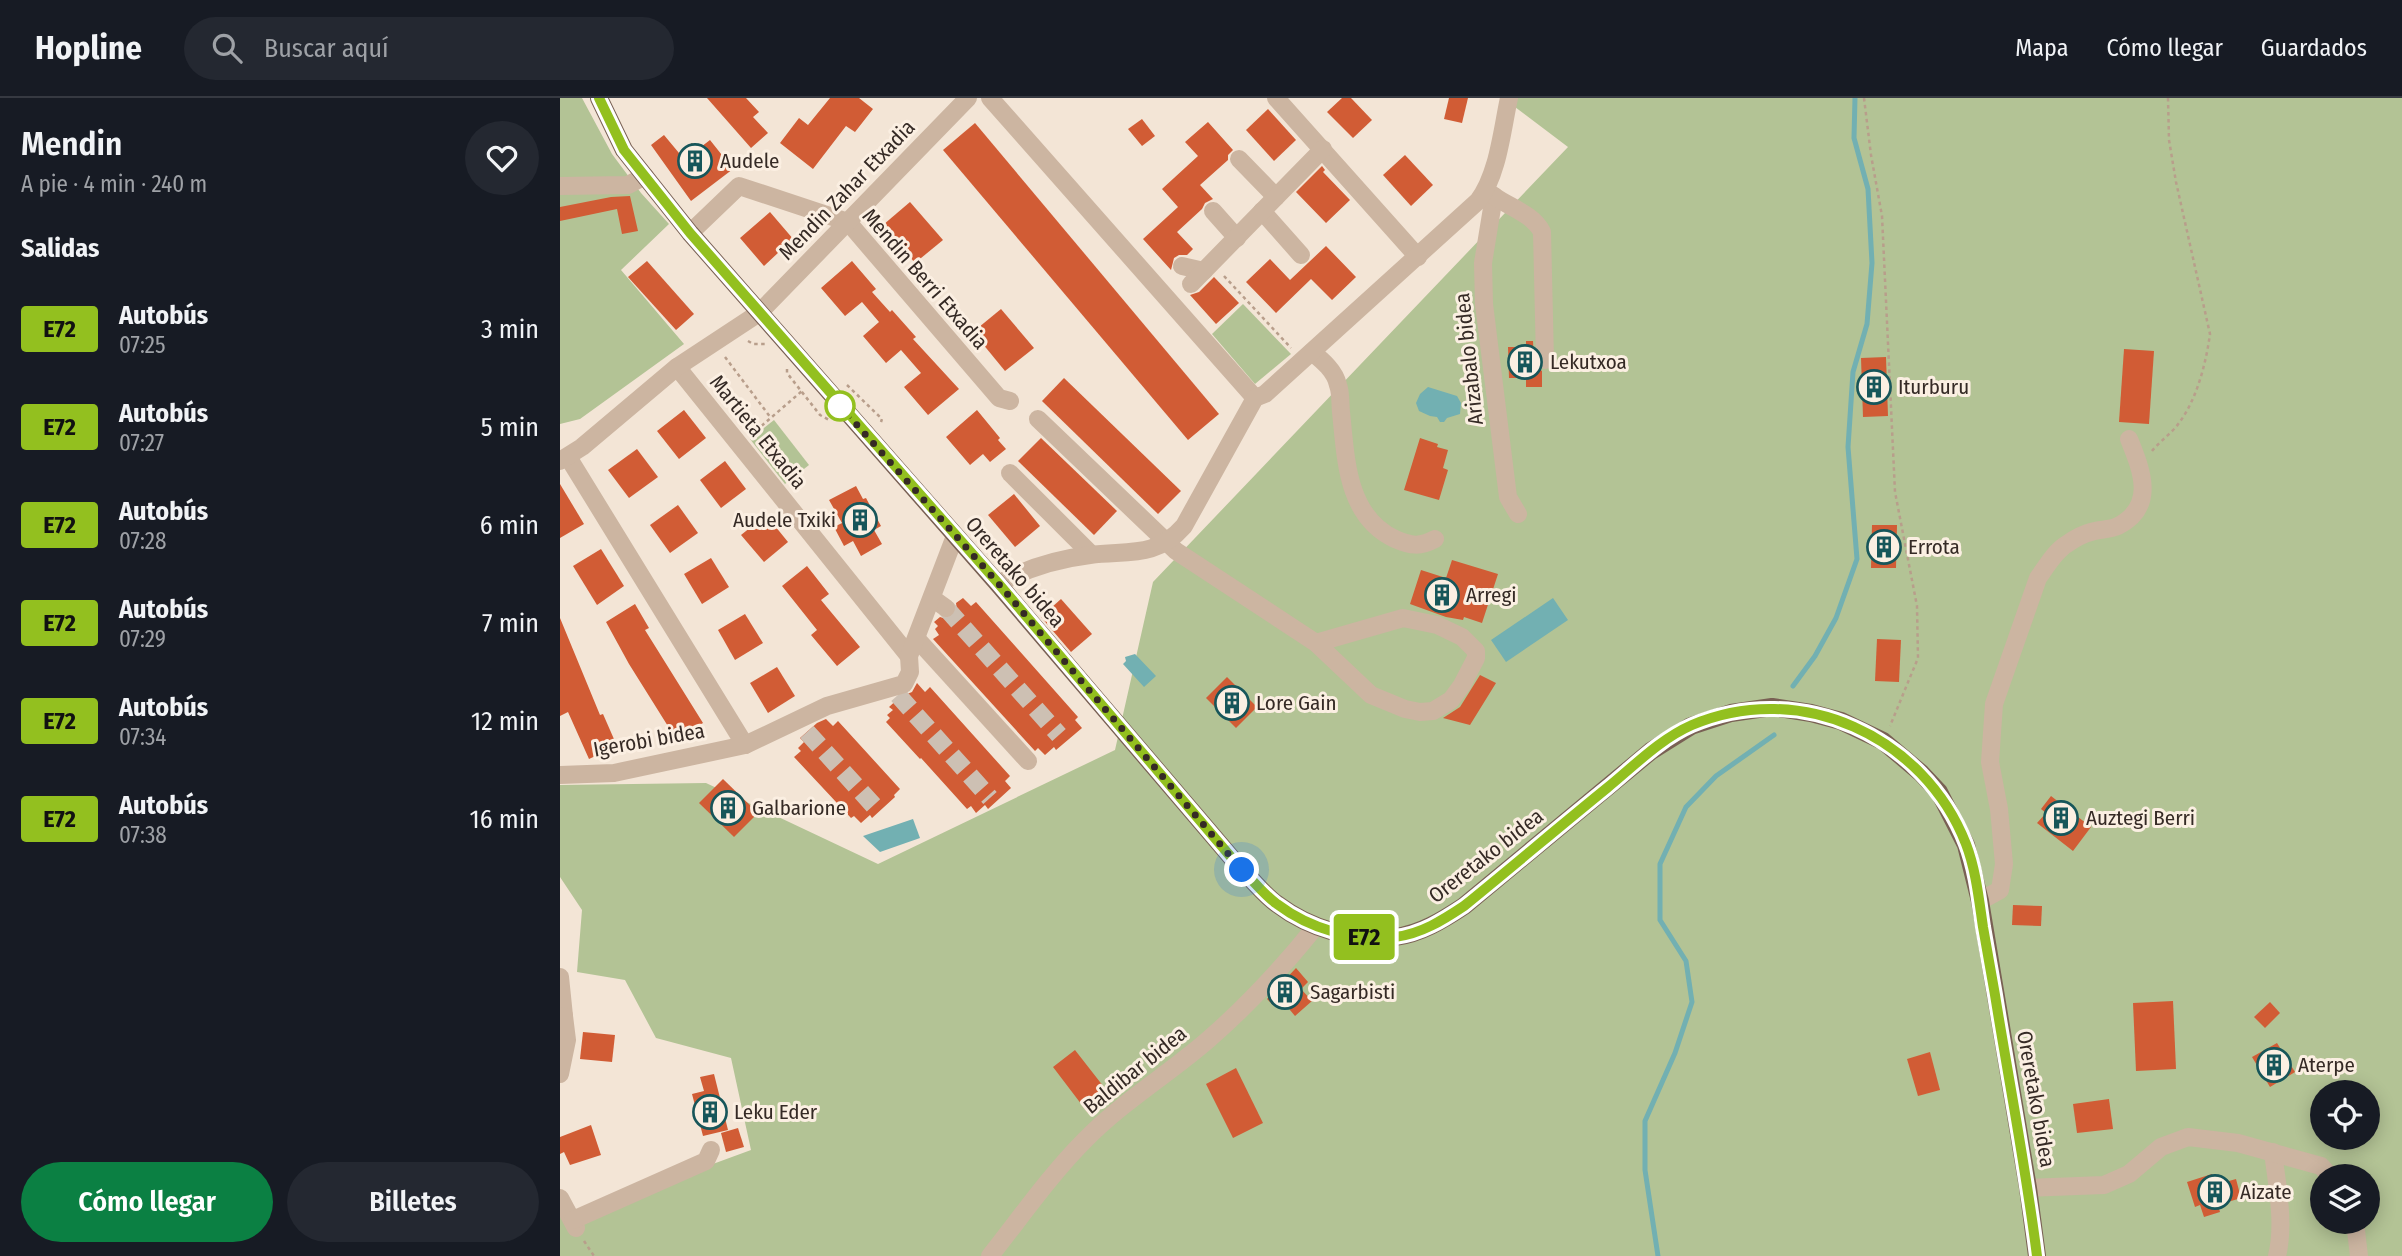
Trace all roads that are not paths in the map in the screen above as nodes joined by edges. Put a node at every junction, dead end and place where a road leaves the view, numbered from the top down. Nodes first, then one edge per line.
1 (599, 98) edge
2 (968, 98) edge
3 (990, 98) edge
4 (1276, 98) edge
5 (1509, 98) edge
6 (1323, 149) junction
7 (1239, 159) dead end
8 (645, 176) junction
9 (560, 186) edge
10 (1490, 194) junction
11 (1276, 197) junction
12 (1213, 211) dead end
13 (1262, 211) junction
14 (848, 222) junction
15 (690, 233) junction
16 (1237, 238) junction
17 (1301, 255) dead end
18 (1418, 257) junction
19 (1182, 265) dead end
20 (759, 313) junction
21 (1307, 356) junction
22 (1545, 360) dead end
23 (677, 367) junction
24 (1255, 398) junction
25 (1010, 401) dead end
26 (1038, 419) dead end
27 (2129, 439) dead end
28 (564, 459) edge
29 (1010, 473) dead end
30 (1518, 514) dead end
31 (955, 536) junction
32 (1436, 539) dead end
33 (1166, 542) junction
34 (1091, 554) junction
35 (998, 583) junction
36 (917, 639) junction
37 (1316, 643) junction
38 (909, 656) junction
39 (745, 745) junction
40 (1028, 761) dead end
41 (560, 775) edge
42 (1980, 901) junction
43 (1316, 926) junction
44 (560, 977) edge
45 (562, 1016) edge
46 (560, 1074) edge
47 (711, 1150) dead end
48 (2273, 1152) junction
49 (2314, 1164) edge
50 (2028, 1188) junction
51 (560, 1198) edge
52 (2356, 1234) edge
53 (990, 1256) edge
54 (2037, 1256) edge
55 (2277, 1256) edge
56 (2359, 1256) edge

1 - 8 main road, Oreretako bidea
2 - 14 street, Mendin Zahar Etxadia
3 - 24 street
4 - 6 street
5 - 10 street, Arizabalo bidea
6 - 11 street
6 - 18 street
7 - 11 street
8 - 9 street
8 - 15 main road, Oreretako bidea
10 - 18 street, Arizabalo bidea
10 - 22 street
10 - 30 street, Arizabalo bidea
11 - 13 street
12 - 16 street
13 - 16 street
13 - 17 street
14 - 15 street, Mendin Berri Etxadia
14 - 20 street, Mendin Zahar Etxadia
14 - 25 street, Mendin Berri Etxadia
15 - 20 main road, Oreretako bidea
16 - 19 street
18 - 21 street, Arizabalo bidea
20 - 23 street, Martieta Etxadia
20 - 31 main road, Oreretako bidea
21 - 24 street, Arizabalo bidea
21 - 32 street
23 - 28 street, Martieta Etxadia
23 - 38 street, Martieta Etxadia
24 - 33 street, Arizabalo bidea
26 - 33 street
27 - 42 street
28 - 39 street, Martieta Etxadia
29 - 34 street
31 - 35 main road, Oreretako bidea
31 - 36 street
33 - 34 street, Arizabalo bidea
33 - 37 street
34 - 35 street, Arizabalo bidea
35 - 43 main road, Oreretako bidea
36 - 38 street
36 - 40 street
37 - 37 street
38 - 39 street, Igerobi bidea
39 - 41 street, Igerobi bidea
42 - 43 main road, Oreretako bidea
42 - 50 main road, Oreretako bidea
43 - 53 street, Baldibar bidea
44 - 45 street
45 - 46 street
47 - 51 street
48 - 49 street
48 - 50 street
48 - 55 street
50 - 54 main road, Oreretako bidea
52 - 56 street

